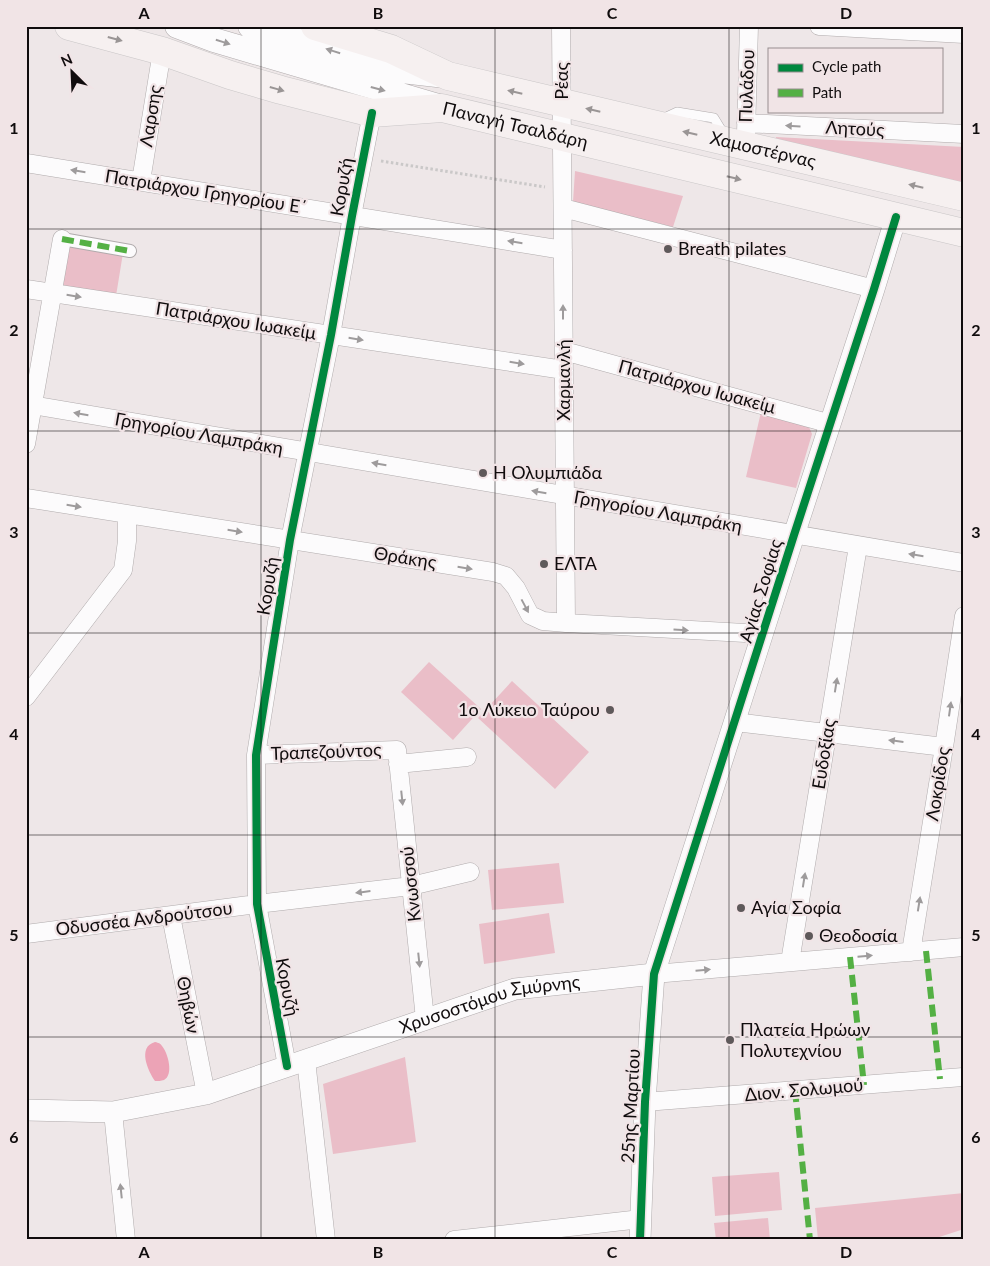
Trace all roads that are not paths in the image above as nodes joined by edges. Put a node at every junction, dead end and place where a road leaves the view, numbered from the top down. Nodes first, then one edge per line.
1 (68, 26) edge
2 (177, 26) edge
3 (250, 26) edge
4 (561, 26) edge
5 (750, 26) edge
6 (819, 26) edge
7 (332, 29) edge
8 (964, 34) edge
9 (162, 51) junction
10 (448, 76) junction
11 (562, 103) junction
12 (442, 108) junction
13 (372, 113) junction
14 (964, 134) edge
15 (562, 136) junction
16 (740, 137) junction
17 (26, 163) edge
18 (141, 181) junction
19 (964, 197) edge
20 (563, 208) junction
21 (352, 216) junction
22 (896, 217) junction
23 (964, 234) edge
24 (62, 238) joint
25 (563, 250) junction
26 (130, 251) dead end
27 (874, 288) junction
28 (26, 289) edge
29 (52, 293) junction
30 (331, 335) junction
31 (564, 351) junction
32 (564, 370) junction
33 (29, 405) edge
34 (831, 424) junction
35 (26, 444) edge
36 (308, 452) junction
37 (565, 496) junction
38 (26, 498) edge
39 (127, 514) junction
40 (794, 535) junction
41 (290, 540) junction
42 (858, 546) junction
43 (964, 563) edge
44 (964, 616) edge
45 (566, 623) junction
46 (763, 634) junction
47 (26, 697) edge
48 (735, 722) junction
49 (828, 733) junction
50 (944, 747) junction
51 (256, 755) junction
52 (397, 757) junction
53 (467, 757) dead end
54 (470, 872) dead end
55 (411, 886) junction
56 (257, 904) junction
57 (171, 916) junction
58 (26, 934) edge
59 (964, 948) edge
60 (911, 952) junction
61 (790, 962) junction
62 (654, 974) junction
63 (425, 1019) junction
64 (297, 1063) junction
65 (963, 1077) edge
66 (206, 1094) junction
67 (645, 1102) junction
68 (26, 1110) edge
69 (113, 1112) junction
70 (641, 1229) edge
71 (510, 1237) edge
72 (126, 1240) edge
73 (326, 1240) edge
74 (454, 1240) edge

1 -> 9 main road, Παναγή Τσαλδάρη
2 -> 12 main road
10 -> 3 main road
4 - 11 street, Ρέας
5 - 16 street, Πυλάδου
6 - 8 street
7 - 10 main road
9 -> 13 main road, Παναγή Τσαλδάρη
9 - 18 street, Λαρσης
11 -> 10 main road, Χαμοστέρνας
11 - 15 street, Ρέας
16 -> 11 main road, Χαμοστέρνας
12 - 13 main road, Παναγή Τσαλδάρη
12 - 15 main road, Παναγή Τσαλδάρη
13 - 21 street, Κορυζή
14 -> 16 street, Λητούς
15 - 20 street, Χαρμανλή
15 -> 22 main road, Παναγή Τσαλδάρη
19 -> 16 main road, Χαμοστέρνας
18 -> 17 street, Πατριάρχου Γρηγορίου Ε΄
18 - 21 street, Πατριάρχου Γρηγορίου Ε΄
20 - 25 street, Χαρμανλή
20 - 27 street
25 -> 21 street, Πατριάρχου Γρηγορίου Ε΄
21 - 30 street, Κορυζή
22 - 23 main road, Παναγή Τσαλδάρη
22 - 27 street, Αγίας Σοφίας
24 - 26 street
24 - 29 street
31 -> 25 street, Χαρμανλή
27 - 34 street, Αγίας Σοφίας
28 - 29 street, Πατριάρχου Ιωακείμ
29 -> 30 street, Πατριάρχου Ιωακείμ
29 - 33 street
30 -> 32 street, Πατριάρχου Ιωακείμ
30 - 36 street, Κορυζή
31 - 32 street, Χαρμανλή
31 - 34 street, Πατριάρχου Ιωακείμ
32 - 37 street, Χαρμανλή
33 - 35 street
36 -> 33 street, Γρηγορίου Λαμπράκη
34 - 40 street, Αγίας Σοφίας
37 -> 36 street, Γρηγορίου Λαμπράκη
36 - 41 street, Κορυζή
37 - 40 street, Γρηγορίου Λαμπράκη
37 - 45 street, Χαρμανλή
38 -> 39 street, Θράκης
39 -> 41 street, Θράκης
39 - 47 street
40 - 42 street, Γρηγορίου Λαμπράκη
40 - 46 street, Αγίας Σοφίας
41 -> 45 street, Θράκης
41 - 51 street, Κορυζή
43 -> 42 street, Γρηγορίου Λαμπράκη
49 -> 42 street, Ευδοξίας
50 -> 44 street, Λοκρίδος
45 -> 46 street, Θράκης
46 - 48 street, Αγίας Σοφίας
48 - 49 street
48 - 62 street, Αγίας Σοφίας
50 -> 49 street
61 -> 49 street, Ευδοξίας
60 -> 50 street, Λοκρίδος
51 - 52 street, Τραπεζούντος
51 - 56 street, Κορυζή
52 - 53 street, Τραπεζούντος
52 -> 55 street, Κνωσσού
54 - 55 street, Οδυσσέα Ανδρούτσου
55 -> 56 street, Οδυσσέα Ανδρούτσου
55 -> 63 street, Κνωσσού
56 - 57 street, Οδυσσέα Ανδρούτσου
56 - 64 street, Κορυζή
57 - 58 street, Οδυσσέα Ανδρούτσου
57 - 66 street, Θηβών
59 - 60 street, Χρυσοστόμου Σμύρνης
61 -> 60 street, Χρυσοστόμου Σμύρνης
62 -> 61 street, Χρυσοστόμου Σμύρνης
62 - 63 street, Χρυσοστόμου Σμύρνης
62 - 67 street, 25ης Μαρτίου
63 - 64 street, Χρυσοστόμου Σμύρνης
64 - 66 street, Χρυσοστόμου Σμύρνης
64 - 73 street, Κορυζή
65 - 67 street, Διον. Σολωμού
66 - 69 street, Χρυσοστόμου Σμύρνης
67 - 70 street, 25ης Μαρτίου
68 - 69 street, Χρυσοστόμου Σμύρνης
72 -> 69 street
70 - 71 street
71 - 74 street

